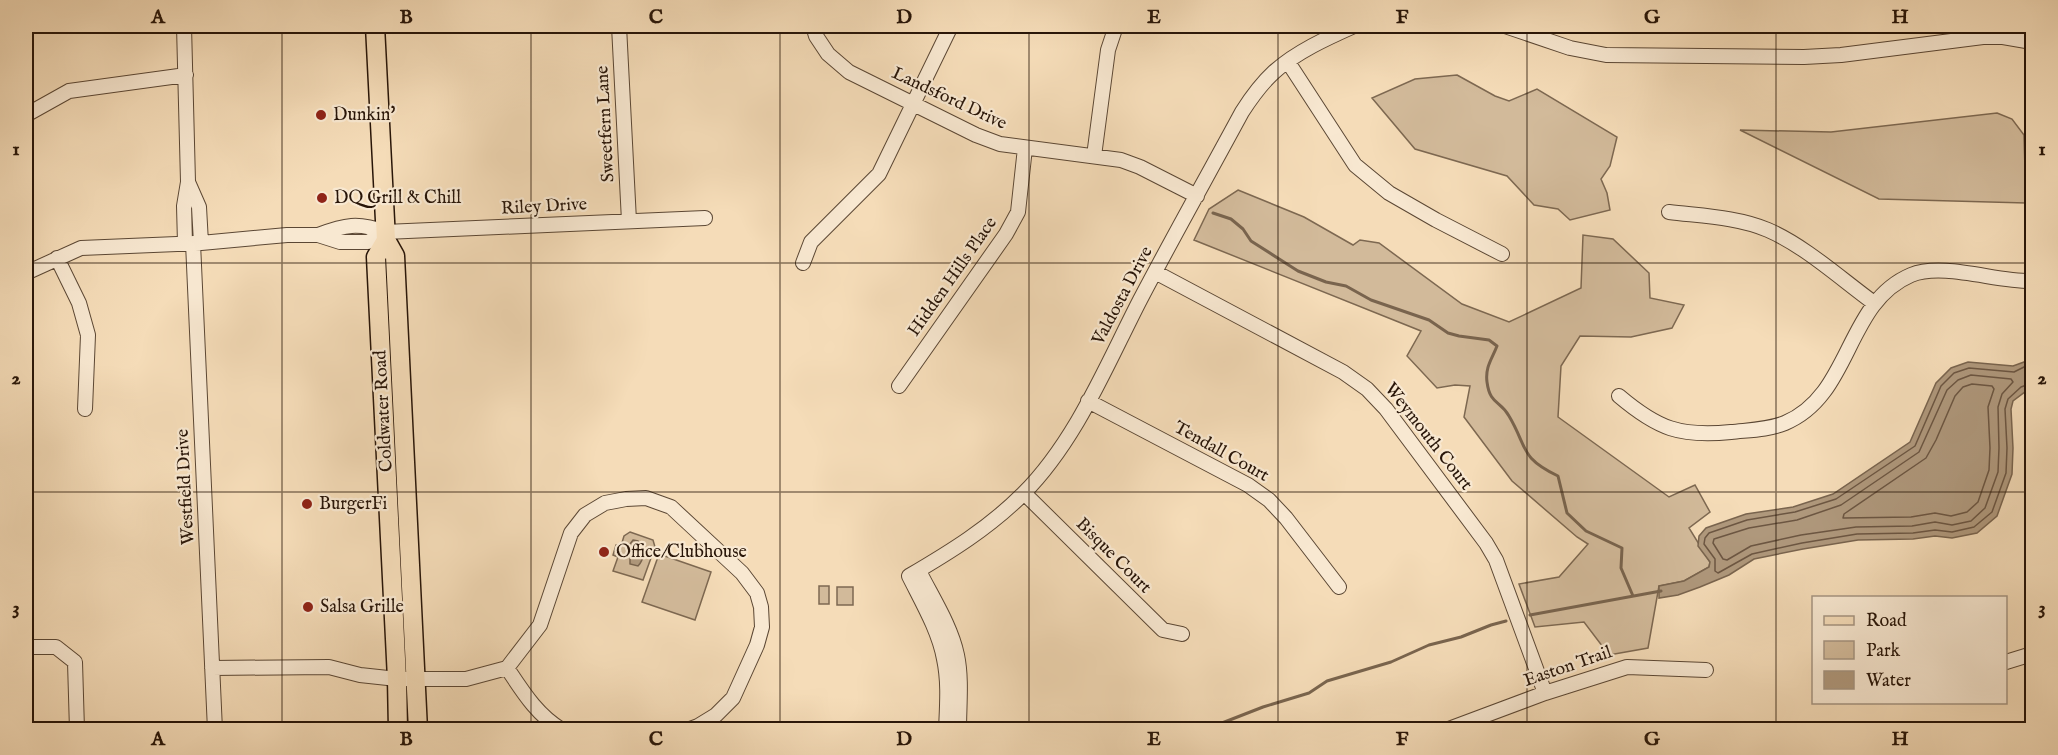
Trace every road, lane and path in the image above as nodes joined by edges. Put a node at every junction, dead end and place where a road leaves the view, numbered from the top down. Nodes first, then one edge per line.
1 (184, 26) edge
2 (375, 26) edge
3 (619, 26) edge
4 (813, 26) edge
5 (951, 26) edge
6 (1116, 26) edge
7 (1354, 26) edge
8 (1505, 26) edge
9 (2032, 42) edge
10 (1288, 62) junction
11 (186, 75) junction
12 (913, 104) junction
13 (26, 115) edge
14 (1024, 148) junction
15 (1094, 156) junction
16 (1197, 196) junction
17 (1669, 212) dead end
18 (705, 218) dead end
19 (629, 221) junction
20 (386, 236) junction
21 (193, 243) junction
22 (1502, 254) dead end
23 (57, 258) junction
24 (803, 264) dead end
25 (1155, 272) junction
26 (26, 273) edge
27 (2032, 281) edge
28 (1874, 303) junction
29 (899, 386) dead end
30 (1619, 396) dead end
31 (1088, 401) junction
32 (85, 409) dead end
33 (1024, 493) junction
34 (914, 574) junction
35 (1339, 587) dead end
36 (1182, 634) dead end
37 (26, 647) edge
38 (2032, 654) edge
39 (2007, 662) edge
40 (212, 668) junction
41 (507, 668) junction
42 (1706, 670) dead end
43 (397, 679) junction
44 (416, 679) junction
45 (1545, 693) junction
46 (77, 729) edge
47 (215, 729) edge
48 (398, 729) edge
49 (418, 729) edge
50 (562, 729) edge
51 (687, 729) edge
52 (946, 729) edge
53 (958, 729) edge
54 (1446, 729) edge

1 - 11 street
2 - 20 main road, Coldwater Road
3 - 19 street, Sweetfern Lane
4 - 12 street, Landsford Drive
5 - 12 street
6 - 15 street
7 - 10 street, Valdosta Drive
8 - 9 street
10 - 16 street, Valdosta Drive
10 - 22 street
11 - 13 street
11 - 21 street, Westfield Drive
12 - 14 street, Landsford Drive
12 - 24 street
14 - 15 street, Landsford Drive
14 - 29 street, Hidden Hills Place
15 - 16 street, Landsford Drive
16 - 25 street, Valdosta Drive
17 - 28 street
18 - 19 street, Riley Drive
19 - 20 street, Riley Drive
20 - 21 street, Riley Drive
20 - 43 main road, Coldwater Road
20 - 44 main road, Coldwater Road
21 - 23 street, Riley Drive
21 - 40 street, Westfield Drive
23 - 26 street, Riley Drive
23 - 32 street
25 - 31 street, Valdosta Drive
25 - 45 street, Weymouth Court
27 - 28 street
28 - 30 street
31 - 33 street, Valdosta Drive
31 - 35 street, Tendall Court
33 - 34 street, Valdosta Drive
33 - 36 street, Bisque Court
34 - 52 street
34 - 53 street
37 - 46 street
38 - 39 street
40 - 43 street
40 - 47 street, Westfield Drive
41 - 44 street
41 - 50 street
41 - 51 street
42 - 45 street, Easton Trail
43 - 44 street
43 - 48 main road, Coldwater Road
44 - 49 main road, Coldwater Road
45 - 54 street, Easton Trail

